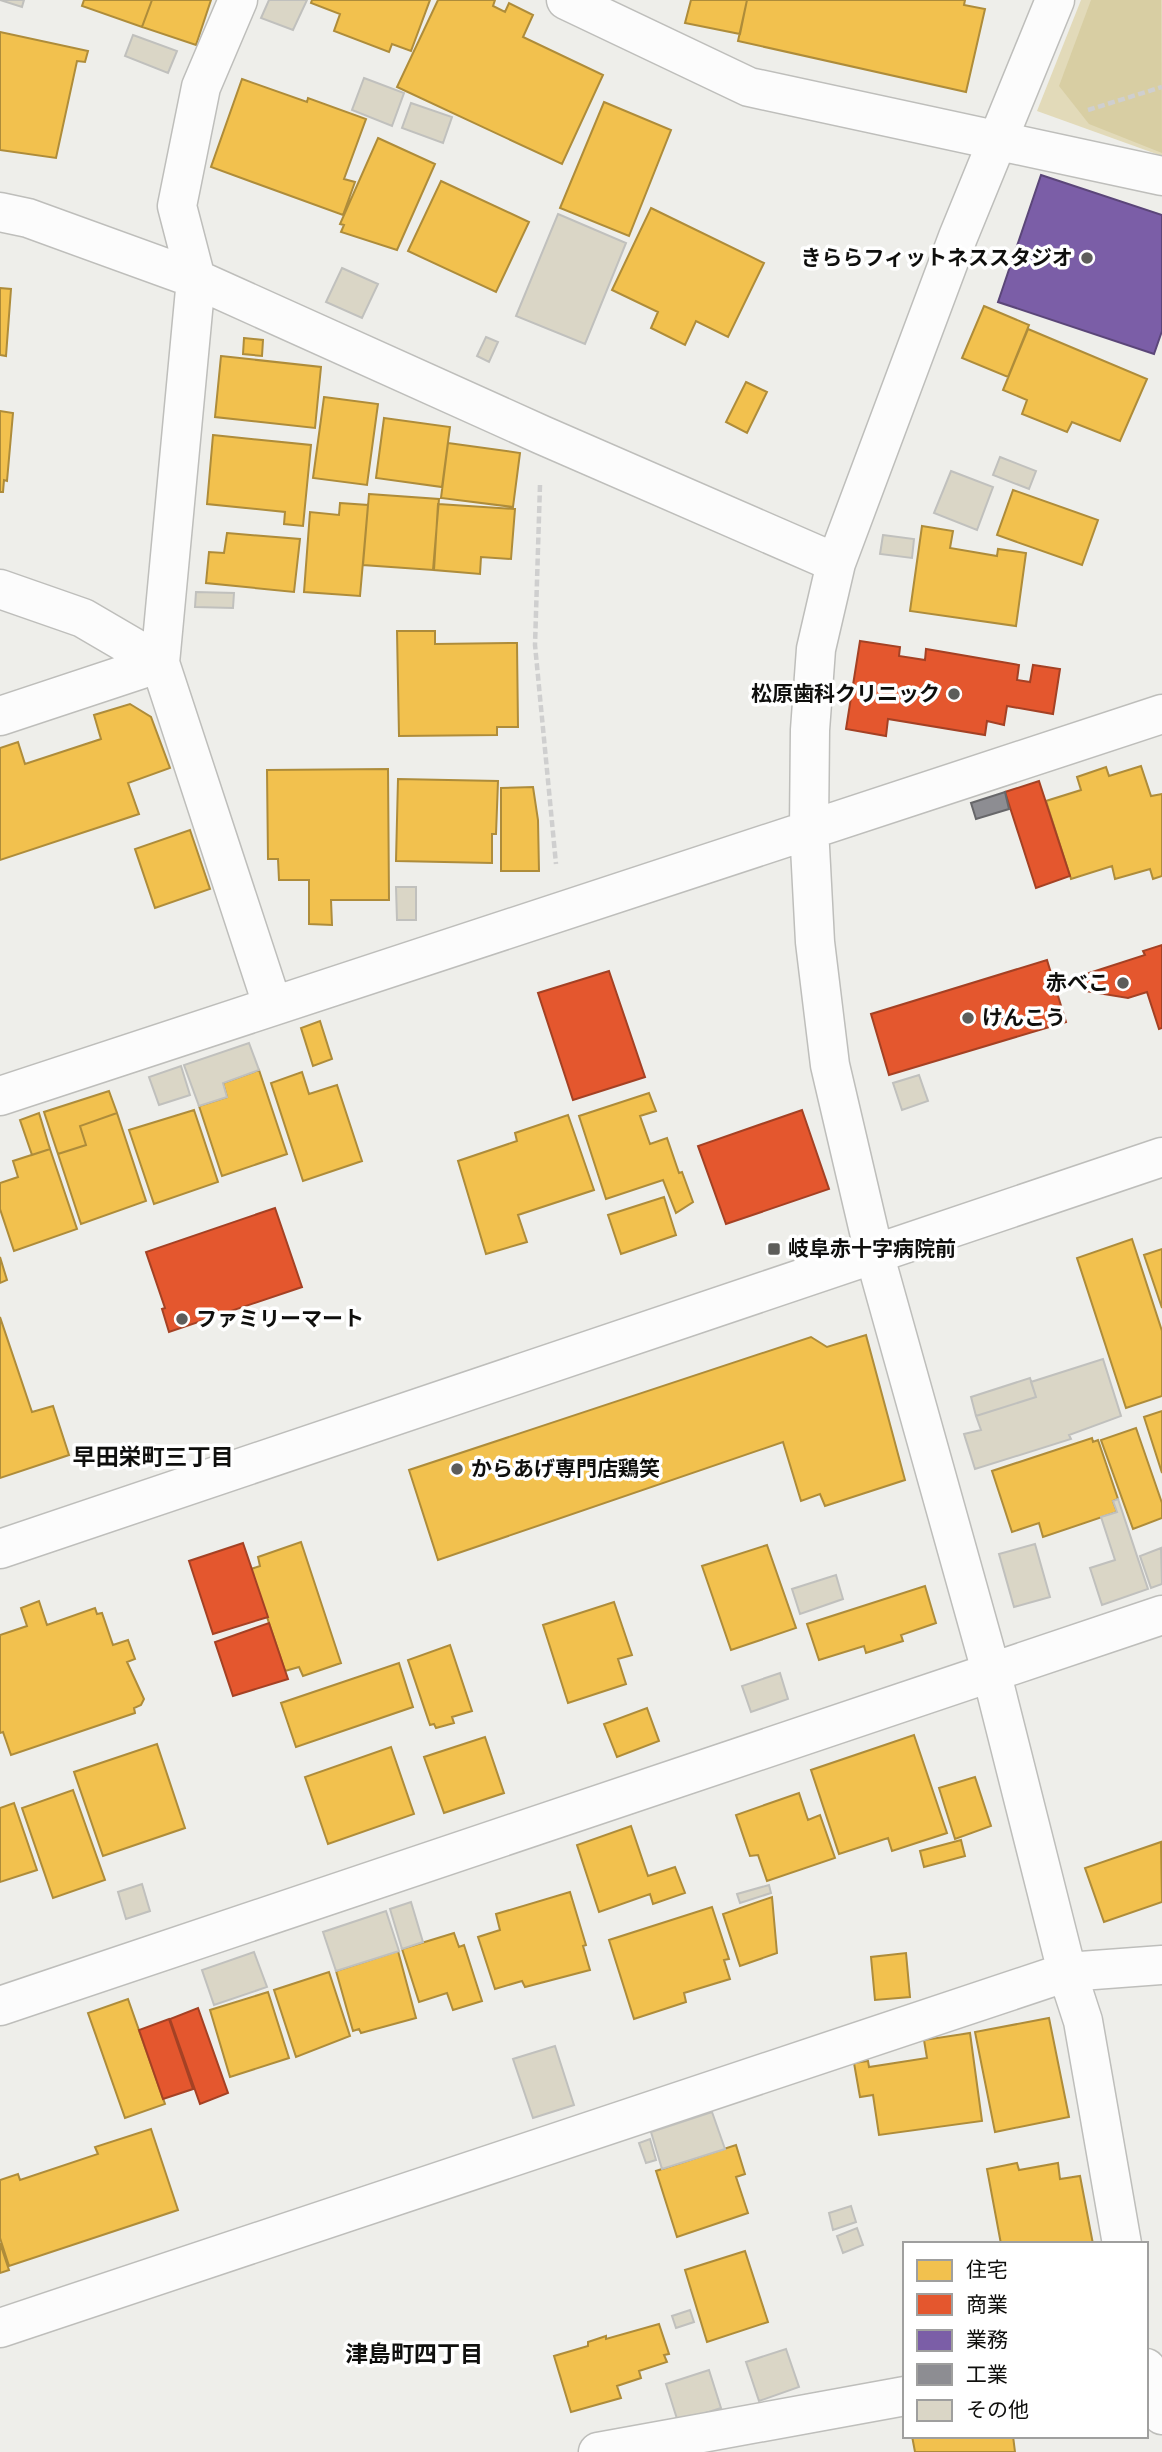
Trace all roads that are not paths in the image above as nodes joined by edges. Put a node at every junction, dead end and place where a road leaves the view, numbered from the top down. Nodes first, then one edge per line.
1 (238, 0) edge
2 (566, 0) edge
3 (1055, 0) edge
4 (997, 138) junction
5 (1162, 176) edge
6 (0, 212) edge
7 (196, 279) junction
8 (836, 563) junction
9 (0, 589) edge
10 (160, 663) junction
11 (1162, 714) edge
12 (0, 716) edge
13 (809, 828) junction
14 (272, 1004) junction
15 (0, 1096) edge
16 (1162, 1157) edge
17 (874, 1253) junction
18 (0, 1549) edge
19 (1162, 1615) edge
20 (991, 1671) junction
21 (1162, 1965) edge
22 (1067, 1972) junction
23 (0, 2006) edge
24 (1122, 2242) edge
25 (0, 2328) edge
26 (1148, 2374) edge
27 (903, 2396) edge
28 (1162, 2415) edge
29 (598, 2452) edge

1 - 7 street
2 - 4 street
3 - 4 street
4 - 5 street
4 - 8 street
6 - 7 street
7 - 8 street
7 - 10 street
8 - 13 street
9 - 10 street
10 - 12 street
10 - 14 street
11 - 13 street
13 - 14 street
13 - 17 street
14 - 15 street
16 - 17 street
17 - 18 street
17 - 20 street
19 - 20 street
20 - 22 street
20 - 23 street
21 - 22 street
22 - 24 street
22 - 25 street
26 - 28 street
27 - 29 street

